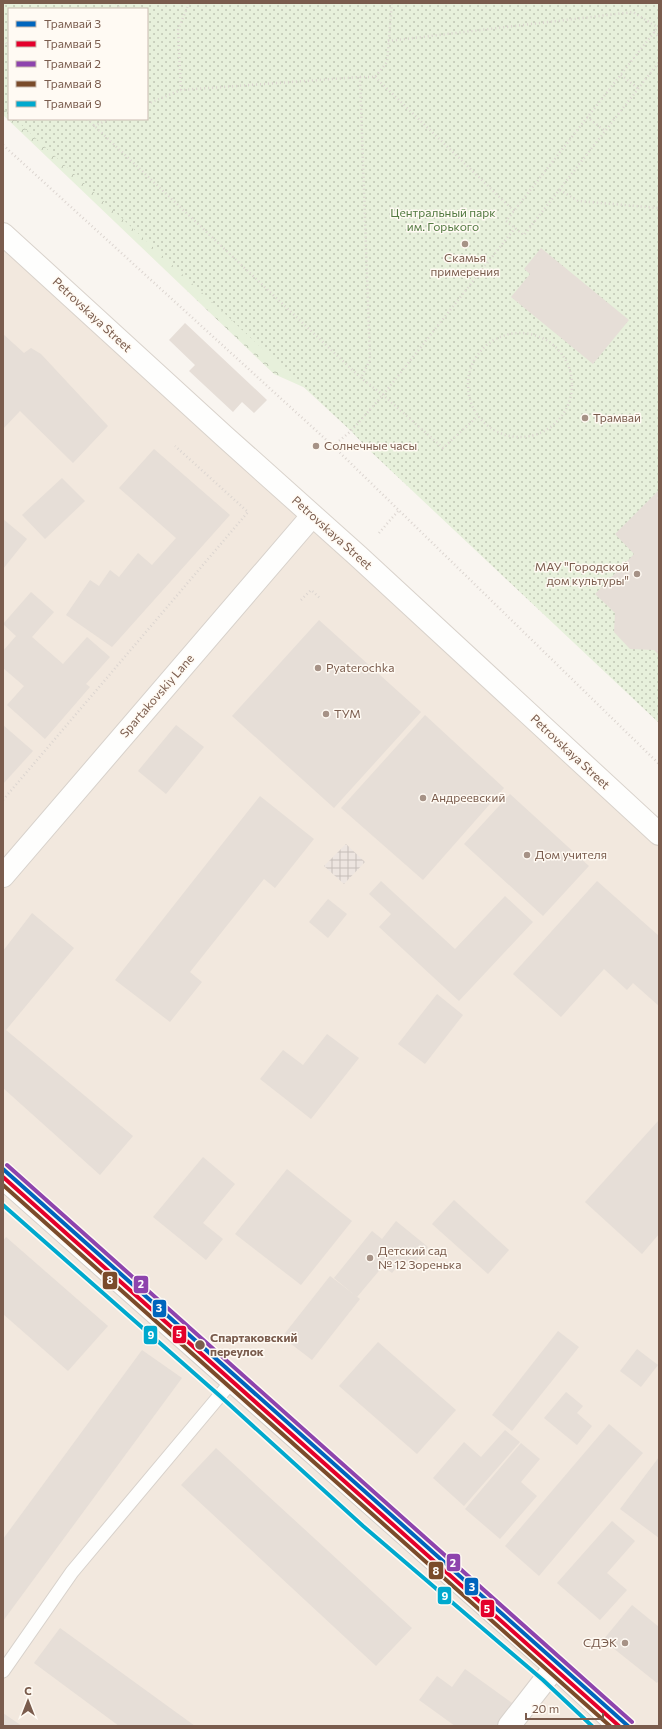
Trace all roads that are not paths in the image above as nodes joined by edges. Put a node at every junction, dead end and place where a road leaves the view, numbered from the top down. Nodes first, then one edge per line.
1 (3, 234) edge
2 (312, 516) junction
3 (659, 834) edge
4 (3, 876) edge
5 (3, 1178) edge
6 (232, 1381) junction
7 (555, 1667) junction
8 (3, 1671) edge
9 (509, 1726) edge
10 (619, 1726) edge

1 - 2 street, Petrovskaya Street
2 - 3 street, Petrovskaya Street
2 - 4 street, Spartakovskiy Lane
5 - 6 street
6 - 7 street
6 - 8 lane
7 - 9 street
7 - 10 street

